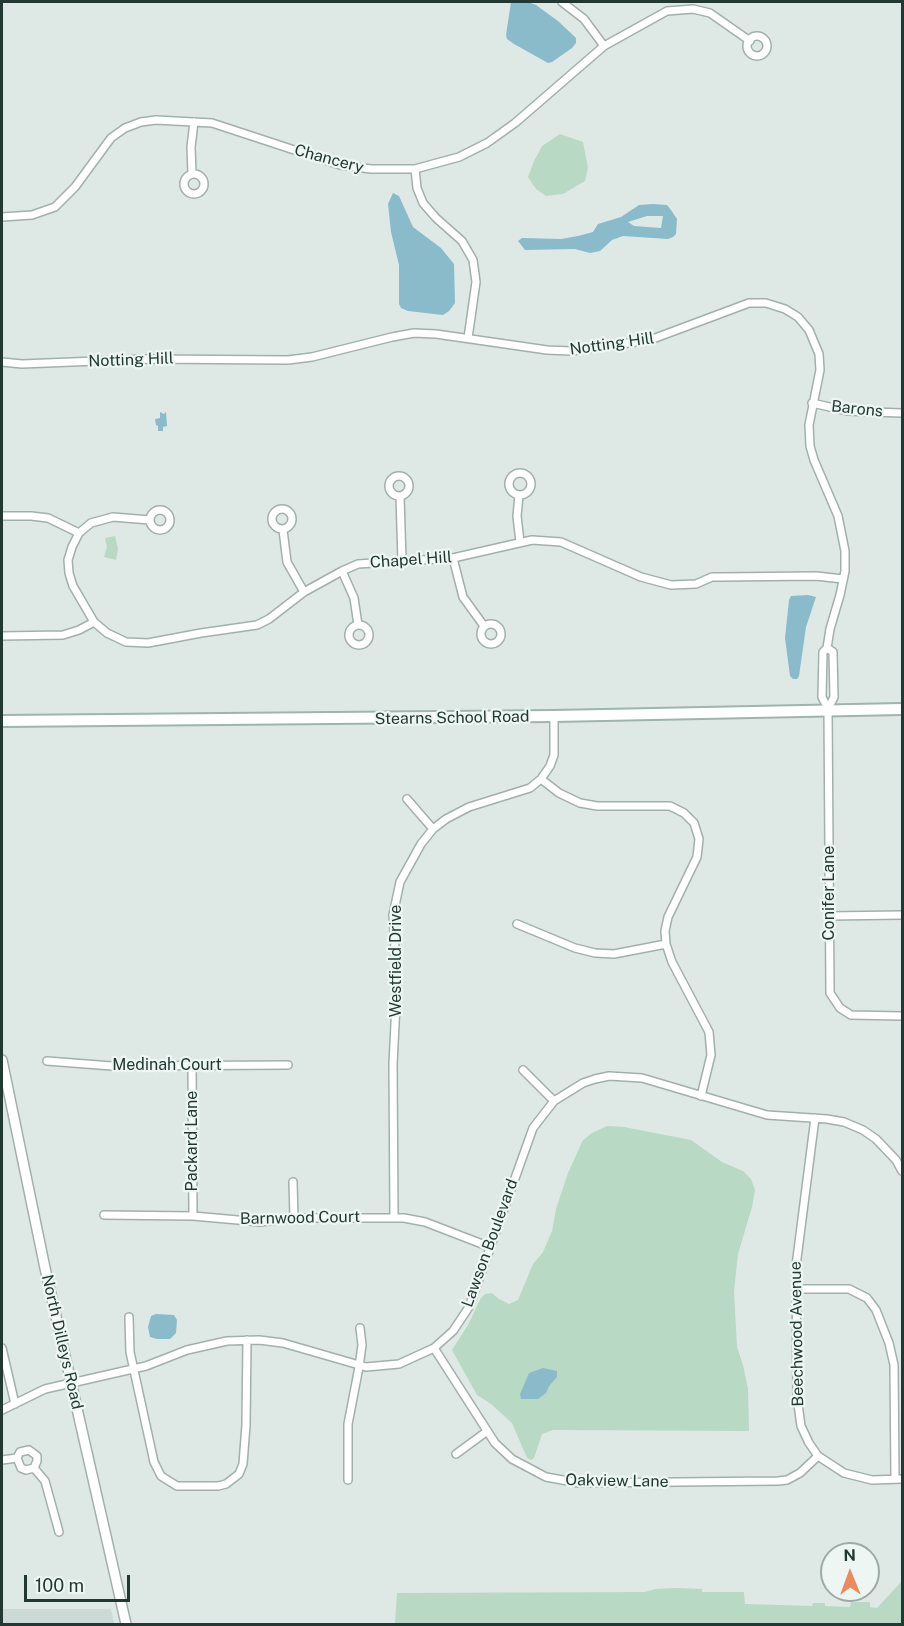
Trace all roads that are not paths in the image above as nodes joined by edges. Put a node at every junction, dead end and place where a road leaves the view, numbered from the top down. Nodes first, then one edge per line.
1 (562, 2) edge
2 (750, 41) dead end
3 (604, 46) junction
4 (194, 122) junction
5 (415, 169) junction
6 (192, 174) dead end
7 (2, 217) edge
8 (468, 338) junction
9 (2, 362) edge
10 (812, 403) junction
11 (902, 413) edge
12 (519, 495) dead end
13 (400, 496) dead end
14 (2, 516) edge
15 (150, 520) dead end
16 (283, 530) dead end
17 (79, 533) junction
18 (520, 542) junction
19 (453, 558) junction
20 (402, 561) junction
21 (342, 570) junction
22 (843, 579) junction
23 (304, 592) junction
24 (94, 622) junction
25 (358, 625) dead end
26 (484, 626) dead end
27 (2, 636) edge
28 (827, 648) junction
29 (828, 709) junction
30 (903, 709) edge
31 (554, 716) junction
32 (2, 721) edge
33 (541, 779) junction
34 (407, 799) dead end
35 (434, 830) junction
36 (903, 915) edge
37 (829, 916) junction
38 (517, 924) dead end
39 (666, 944) junction
40 (903, 1016) edge
41 (2, 1060) edge
42 (47, 1061) dead end
43 (192, 1065) junction
44 (288, 1065) dead end
45 (523, 1070) dead end
46 (700, 1096) junction
47 (554, 1101) junction
48 (815, 1118) junction
49 (899, 1158) edge
50 (903, 1171) edge
51 (293, 1182) dead end
52 (104, 1215) dead end
53 (193, 1216) junction
54 (394, 1217) junction
55 (294, 1218) junction
56 (490, 1247) junction
57 (796, 1289) junction
58 (129, 1317) dead end
59 (360, 1328) dead end
60 (247, 1340) junction
61 (2, 1348) edge
62 (434, 1348) junction
63 (360, 1366) junction
64 (133, 1369) junction
65 (72, 1382) junction
66 (15, 1404) junction
67 (2, 1410) edge
68 (486, 1432) junction
69 (456, 1454) dead end
70 (818, 1456) junction
71 (17, 1458) junction
72 (2, 1460) edge
73 (34, 1468) junction
74 (899, 1479) edge
75 (348, 1480) dead end
76 (59, 1532) dead end
77 (126, 1624) edge

1 - 3 street
2 - 3 street, Chancery
3 - 5 street, Chancery
4 - 5 street, Chancery
4 - 6 street
4 - 7 street, Chancery
5 - 8 street
8 - 9 street, Notting Hill
8 - 10 street, Notting Hill
10 - 11 street, Barons
10 - 22 street, Notting Hill
12 - 18 street
13 - 20 street
14 - 17 street
15 - 17 street
16 - 23 street
17 - 24 street, Chapel Hill
18 - 19 street, Chapel Hill
18 - 22 street, Chapel Hill
19 - 20 street, Chapel Hill
19 - 26 street
20 - 21 street, Chapel Hill
21 - 23 street, Chapel Hill
21 - 25 street
22 - 28 street, Notting Hill
23 - 24 street, Chapel Hill
24 - 27 street
28 - 29 street, Notting Hill
28 - 29 street, Notting Hill
29 - 30 main road, Stearns School Road
29 - 31 main road, Stearns School Road
29 - 37 street, Conifer Lane
31 - 32 main road, Stearns School Road
31 - 33 street
33 - 35 street, Westfield Drive
33 - 39 street
34 - 35 street
35 - 54 street, Westfield Drive
36 - 37 street
37 - 40 street, Conifer Lane
38 - 39 street
39 - 46 street
41 - 65 street, North Dilleys Road
42 - 43 street, Medinah Court
43 - 44 street, Medinah Court
43 - 53 street, Packard Lane
45 - 47 street
46 - 47 street, Lawson Boulevard
46 - 48 street, Lawson Boulevard
47 - 56 street, Lawson Boulevard
48 - 49 street, Lawson Boulevard
48 - 57 street, Beechwood Avenue
49 - 50 street, Lawson Boulevard
51 - 55 street
52 - 53 street, Barnwood Court
53 - 55 street, Barnwood Court
54 - 55 street, Barnwood Court
54 - 56 street, Barnwood Court
56 - 62 street, Lawson Boulevard
57 - 70 street, Beechwood Avenue
57 - 74 street
58 - 64 street
59 - 63 street
60 - 63 street, Lawson Boulevard
60 - 64 street, Lawson Boulevard
60 - 64 street
61 - 66 street
62 - 63 street, Lawson Boulevard
62 - 68 street, Oakview Lane
63 - 75 street
64 - 65 street, Lawson Boulevard
65 - 66 street, Lawson Boulevard
65 - 77 street, North Dilleys Road
66 - 67 street, Lawson Boulevard
68 - 69 street
68 - 70 street, Oakview Lane
70 - 74 street, Beechwood Avenue
71 - 72 street
71 - 73 street
71 - 73 street
73 - 76 street

